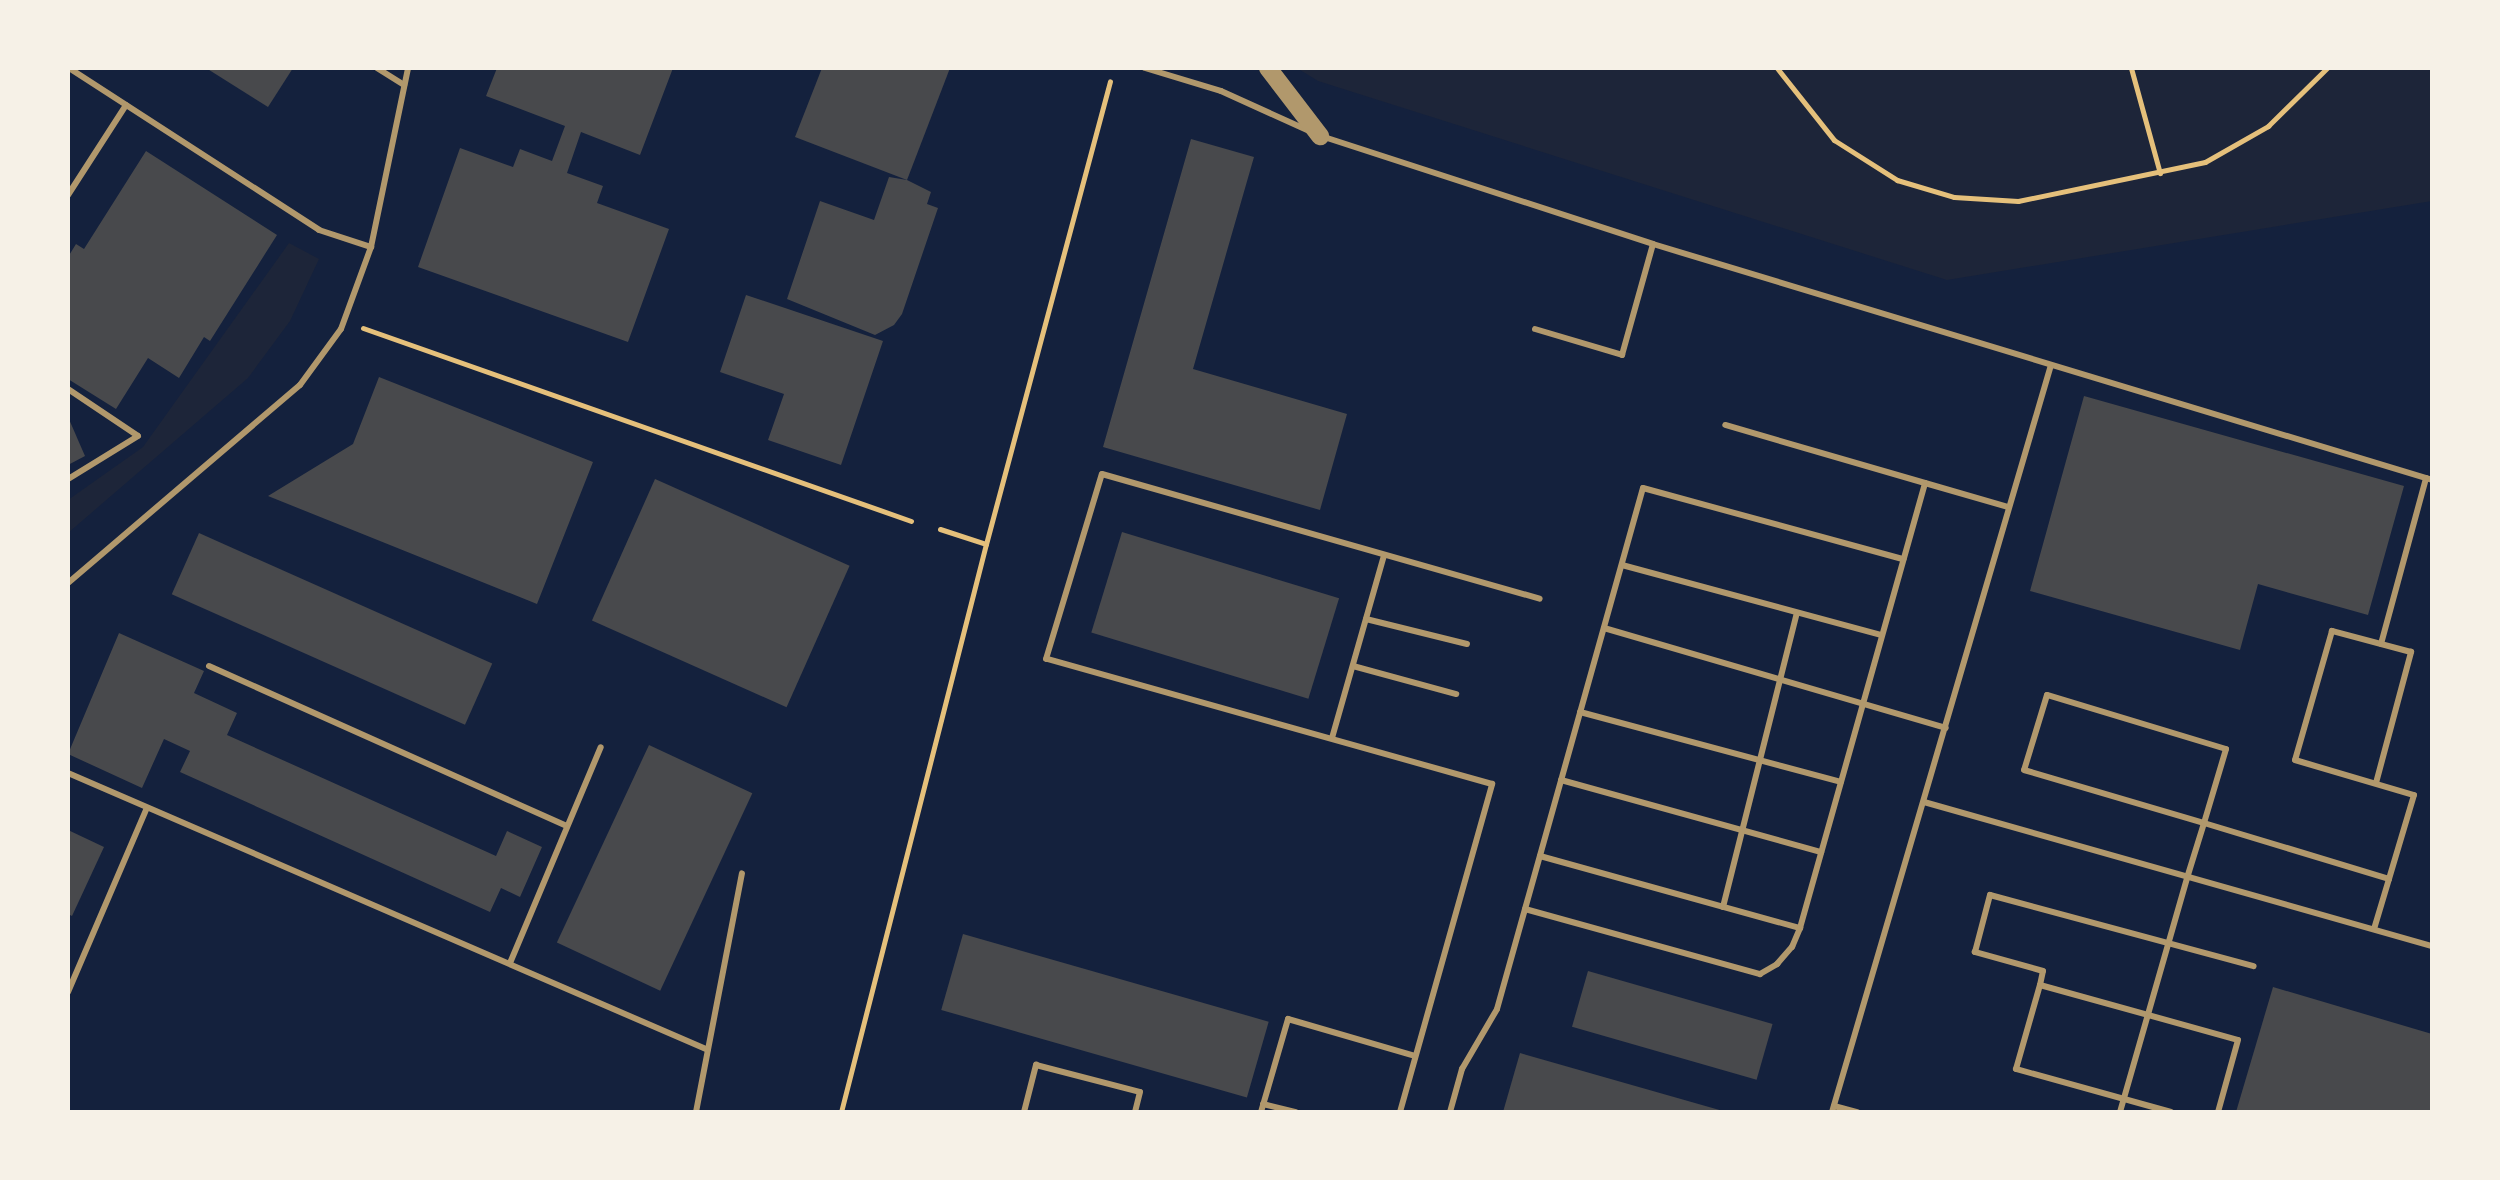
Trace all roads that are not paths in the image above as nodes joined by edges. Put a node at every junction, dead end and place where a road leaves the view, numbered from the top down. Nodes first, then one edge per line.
1 (69, 68) edge
2 (377, 68) edge
3 (408, 68) edge
4 (1145, 68) edge
5 (1268, 68) edge
6 (404, 85) junction
7 (126, 105) junction
8 (1320, 136) junction
9 (68, 194) edge
10 (1652, 244) junction
11 (370, 247) junction
12 (1535, 329) dead end
13 (2052, 366) junction
14 (68, 389) edge
15 (1725, 425) dead end
16 (68, 479) edge
17 (2429, 479) edge
18 (1925, 483) junction
19 (2008, 507) junction
20 (1384, 555) junction
21 (1903, 559) junction
22 (1622, 565) junction
23 (68, 584) edge
24 (1540, 599) dead end
25 (1797, 613) junction
26 (1366, 619) junction
27 (1604, 628) junction
28 (1881, 635) junction
29 (1467, 644) dead end
30 (2381, 644) junction
31 (209, 666) dead end
32 (1353, 666) junction
33 (1780, 679) junction
34 (1456, 694) dead end
35 (1862, 703) junction
36 (1580, 712) junction
37 (1946, 728) junction
38 (1332, 738) junction
39 (601, 748) dead end
40 (1760, 760) junction
41 (68, 773) edge
42 (1561, 780) junction
43 (1841, 782) junction
44 (2376, 783) junction
45 (1924, 802) junction
46 (147, 808) junction
47 (2204, 824) junction
48 (567, 826) junction
49 (1742, 830) junction
50 (1821, 852) junction
51 (1540, 856) junction
52 (742, 872) dead end
53 (2187, 878) junction
54 (2389, 879) junction
55 (1722, 906) junction
56 (1525, 908) junction
57 (1800, 928) junction
58 (2374, 929) junction
59 (2168, 943) junction
60 (2432, 946) edge
61 (510, 964) junction
62 (2254, 966) dead end
63 (2040, 985) junction
64 (68, 992) edge
65 (2148, 1015) junction
66 (708, 1050) junction
67 (1415, 1056) junction
68 (2124, 1099) junction
69 (1262, 1108) edge
70 (1833, 1109) edge
71 (696, 1112) edge
72 (1024, 1112) edge
73 (1135, 1112) edge
74 (1296, 1112) edge
75 (1400, 1112) edge
76 (1450, 1112) edge
77 (1857, 1112) edge
78 (2120, 1112) edge
79 (2171, 1112) edge
80 (2218, 1112) edge

1 - 7 lane
2 - 6 lane
3 - 6 lane
4 - 8 lane
5 - 8 street
6 - 11 lane
7 - 9 lane
7 - 11 lane
8 - 10 lane
10 - 12 lane
10 - 13 lane
11 - 23 lane
13 - 17 lane
13 - 19 lane
14 - 16 lane
15 - 18 lane
17 - 30 lane
18 - 19 lane
18 - 21 lane
19 - 37 lane
20 - 24 lane
20 - 26 lane
20 - 38 lane
21 - 22 lane
21 - 28 lane
22 - 25 lane
22 - 27 lane
25 - 28 lane
25 - 33 lane
26 - 29 lane
26 - 32 lane
27 - 33 lane
27 - 36 lane
28 - 35 lane
30 - 44 lane
30 - 44 lane
31 - 48 lane
32 - 34 lane
32 - 38 lane
33 - 35 lane
33 - 40 lane
35 - 37 lane
35 - 43 lane
36 - 40 lane
36 - 42 lane
37 - 45 lane
38 - 67 lane
39 - 48 lane
40 - 43 lane
40 - 49 lane
41 - 46 lane
42 - 49 lane
42 - 51 lane
43 - 50 lane
44 - 54 lane
45 - 53 lane
45 - 70 lane
46 - 61 lane
46 - 64 lane
47 - 47 lane
47 - 53 lane
47 - 54 lane
48 - 61 lane
49 - 50 lane
49 - 55 lane
50 - 57 lane
51 - 55 lane
51 - 56 lane
52 - 66 lane
53 - 58 lane
53 - 59 lane
54 - 58 lane
55 - 57 lane
56 - 57 lane
56 - 76 lane
58 - 60 lane
59 - 62 lane
59 - 63 lane
59 - 65 lane
61 - 66 lane
63 - 65 lane
63 - 68 lane
65 - 68 lane
65 - 80 lane
66 - 71 lane
67 - 69 lane
67 - 75 lane
68 - 78 lane
68 - 79 lane
69 - 74 lane
70 - 77 lane
72 - 73 lane

